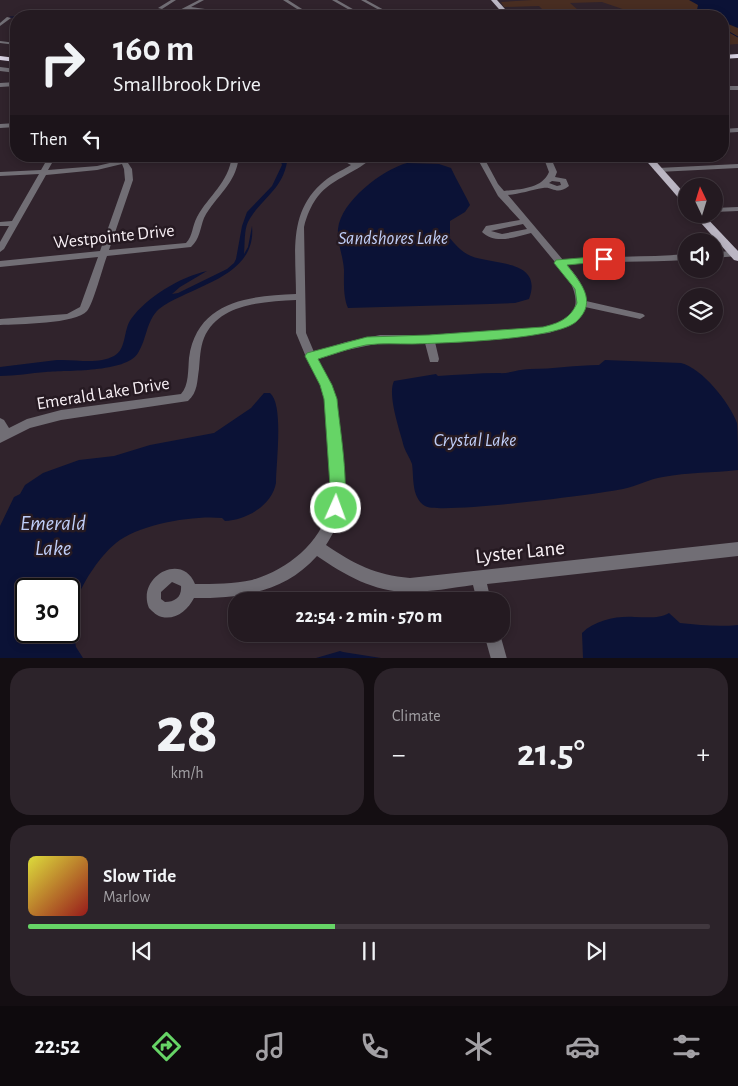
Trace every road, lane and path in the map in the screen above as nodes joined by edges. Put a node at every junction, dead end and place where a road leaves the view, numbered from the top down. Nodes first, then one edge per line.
1 (174, 0) edge
2 (200, 0) edge
3 (287, 0) edge
4 (334, 0) edge
5 (363, 0) edge
6 (494, 0) edge
7 (160, 8) dead end
8 (186, 8) junction
9 (182, 10) edge
10 (202, 10) edge
11 (302, 10) edge
12 (352, 10) edge
13 (382, 10) edge
14 (503, 10) edge
15 (9, 18) dead end
16 (0, 25) edge
17 (50, 162) edge
18 (124, 162) joint
19 (235, 162) edge
20 (350, 162) edge
21 (361, 162) edge
22 (483, 162) edge
23 (549, 162) edge
24 (651, 162) edge
25 (356, 165) junction
26 (738, 166) edge
27 (658, 170) junction
28 (44, 172) junction
29 (0, 174) edge
30 (552, 178) junction
31 (544, 184) junction
32 (678, 192) edge
33 (501, 194) junction
34 (738, 208) edge
35 (723, 209) edge
36 (525, 221) junction
37 (15, 223) junction
38 (706, 223) edge
39 (0, 224) edge
40 (533, 230) junction
41 (0, 249) edge
42 (104, 254) junction
43 (723, 255) edge
44 (736, 256) edge
45 (678, 258) edge
46 (559, 263) junction
47 (0, 264) edge
48 (300, 297) junction
49 (582, 303) junction
50 (640, 316) dead end
51 (0, 322) edge
52 (429, 339) junction
53 (311, 356) junction
54 (434, 359) dead end
55 (0, 423) edge
56 (3, 436) edge
57 (316, 547) junction
58 (738, 549) edge
59 (479, 578) junction
60 (189, 591) dead end
61 (482, 592) edge
62 (494, 642) edge
63 (498, 658) edge

1 - 7 street
2 - 8 street
3 - 11 street
4 - 12 street
5 - 13 street
6 - 14 main road
8 - 9 street
8 - 10 street
15 - 16 street
17 - 28 street
18 - 28 street
18 - 42 street
19 - 42 street, Westpointe Drive
20 - 25 street
21 - 25 street
22 - 33 street
23 - 30 street
24 - 27 main road
25 - 48 street
26 - 27 street
27 - 32 main road
28 - 29 street
28 - 37 street
30 - 31 street
30 - 31 street
31 - 33 street
33 - 36 street
34 - 35 street
36 - 40 street
36 - 40 street
37 - 39 street
37 - 41 street
38 - 44 main road
40 - 46 street
42 - 47 street, Westpointe Drive
42 - 51 street
43 - 44 street
45 - 46 street
46 - 49 street
48 - 53 street
48 - 56 street, Emerald Lake Drive
49 - 50 street
49 - 52 street
52 - 53 street
52 - 54 street
53 - 57 street
55 - 56 street
57 - 59 street, Lyster Lane
57 - 60 street
58 - 59 street, Lyster Lane
59 - 61 street
62 - 63 street

